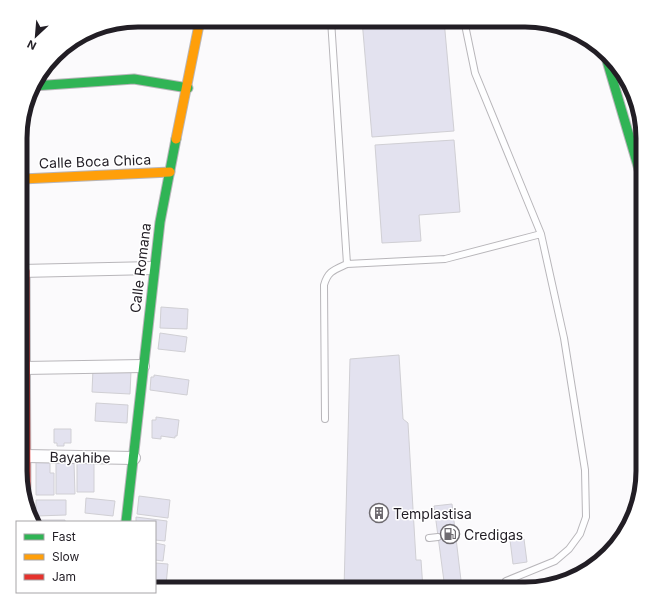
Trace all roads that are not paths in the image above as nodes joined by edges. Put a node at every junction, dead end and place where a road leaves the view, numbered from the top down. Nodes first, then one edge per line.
1 (199, 27) edge
2 (331, 27) edge
3 (465, 27) edge
4 (608, 65) edge
5 (40, 85) edge
6 (188, 88) junction
7 (636, 159) edge
8 (170, 172) junction
9 (27, 178) edge
10 (540, 234) junction
11 (347, 264) junction
12 (153, 268) junction
13 (27, 271) edge
14 (143, 366) junction
15 (27, 368) edge
16 (325, 419) dead end
17 (27, 456) edge
18 (134, 458) junction
19 (126, 521) edge
20 (438, 537) dead end
21 (429, 538) dead end
22 (506, 581) dead end

1 - 6 street, Calle Romana
2 - 11 lane
3 - 10 lane
4 - 7 street
5 - 6 street
6 - 8 street, Calle Romana
8 - 9 street, Calle Boca Chica
8 - 12 street, Calle Romana
10 - 11 lane
10 - 22 lane
11 - 16 lane
12 - 13 street
12 - 14 street, Calle Romana
14 - 15 street
14 - 18 street, Calle Romana
17 - 18 street, Bayahibe
18 - 19 street, Calle Romana
20 - 21 lane

